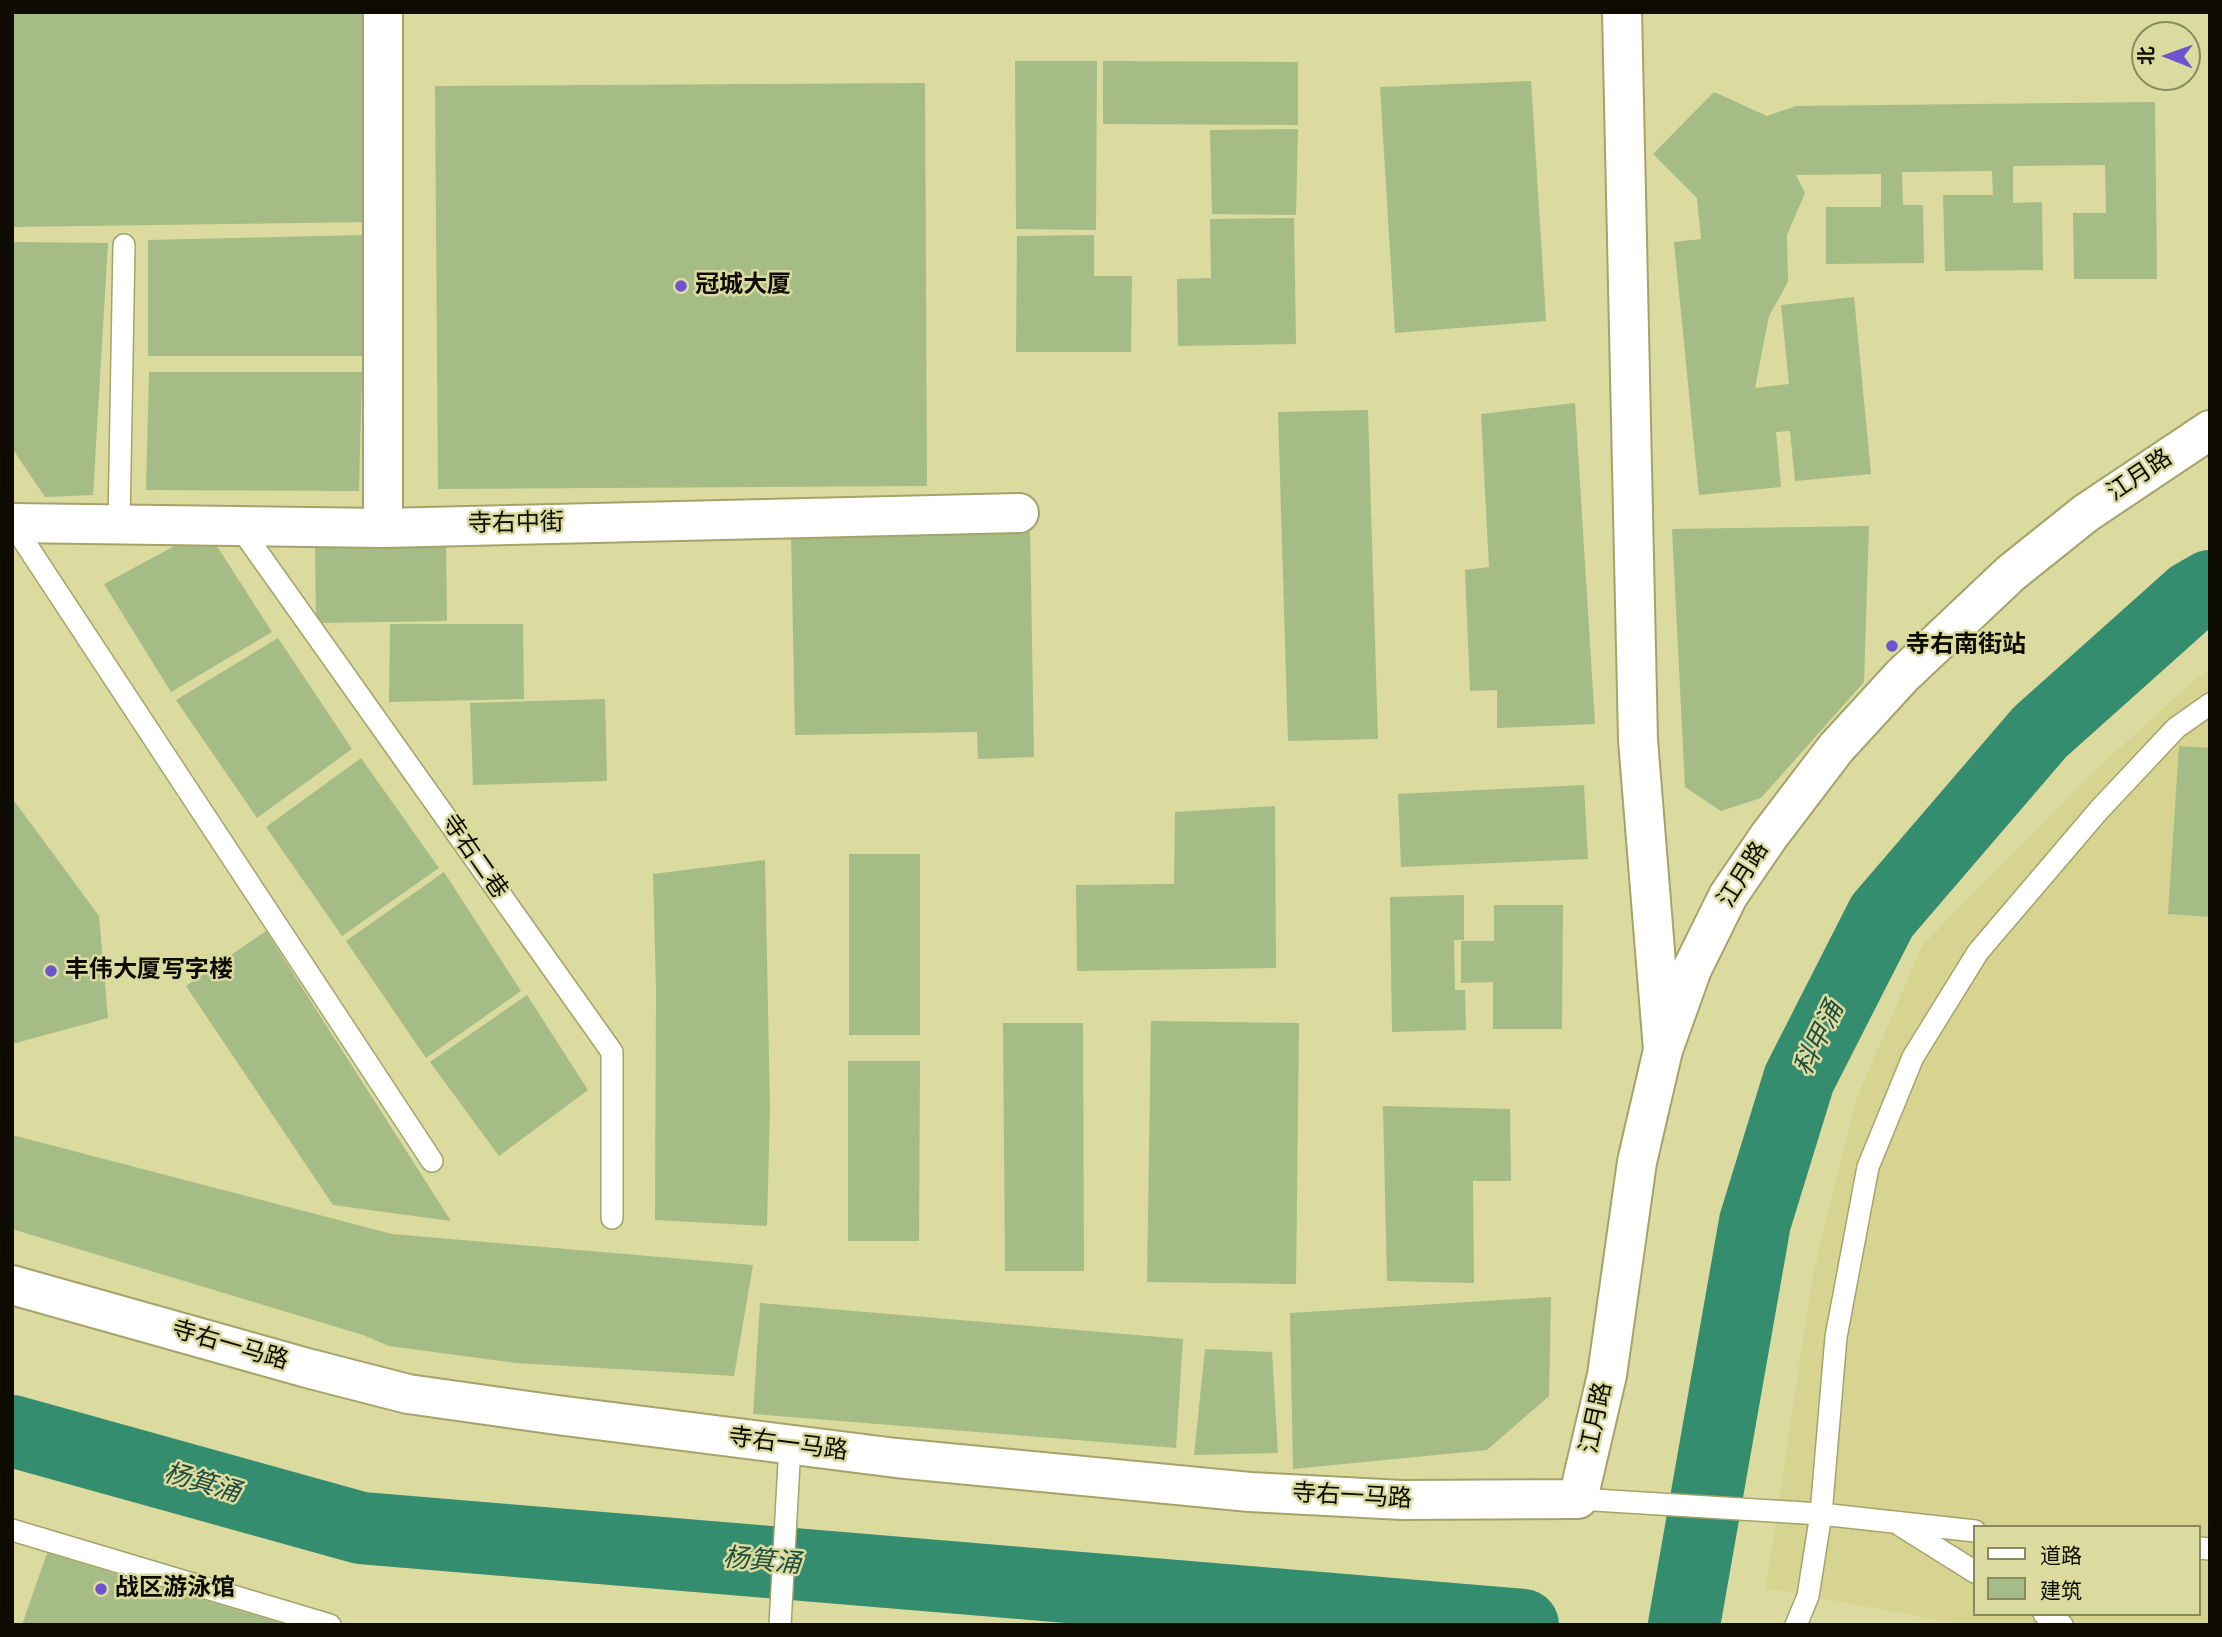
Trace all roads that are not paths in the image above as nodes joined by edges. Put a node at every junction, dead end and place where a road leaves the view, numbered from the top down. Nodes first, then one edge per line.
1 (383, 12) edge
2 (1622, 12) edge
3 (124, 245) dead end
4 (2210, 430) edge
5 (1019, 513) dead end
6 (12, 523) edge
7 (119, 524) junction
8 (239, 526) junction
9 (383, 527) junction
10 (2210, 704) edge
11 (1663, 1050) junction
12 (432, 1161) dead end
13 (612, 1218) dead end
14 (12, 1285) edge
15 (790, 1445) junction
16 (1593, 1501) junction
17 (1821, 1514) junction
18 (1896, 1522) junction
19 (12, 1530) edge
20 (1974, 1531) edge
21 (1974, 1571) edge
22 (330, 1625) edge
23 (780, 1625) edge
24 (1796, 1625) edge

1 - 9 street
2 - 11 street
3 - 7 lane
4 - 11 street, 江月路
5 - 9 street, 寺右中街
6 - 7 street, 寺右中街
6 - 12 lane
7 - 8 street, 寺右中街
8 - 9 street, 寺右中街
8 - 13 lane, 寺右二巷
10 - 17 lane
11 - 16 street, 江月路
14 - 15 street, 寺右一马路
15 - 16 street, 寺右一马路
15 - 23 lane
16 - 17 lane
17 - 18 lane
17 - 24 lane
18 - 20 lane
18 - 21 lane
19 - 22 lane

